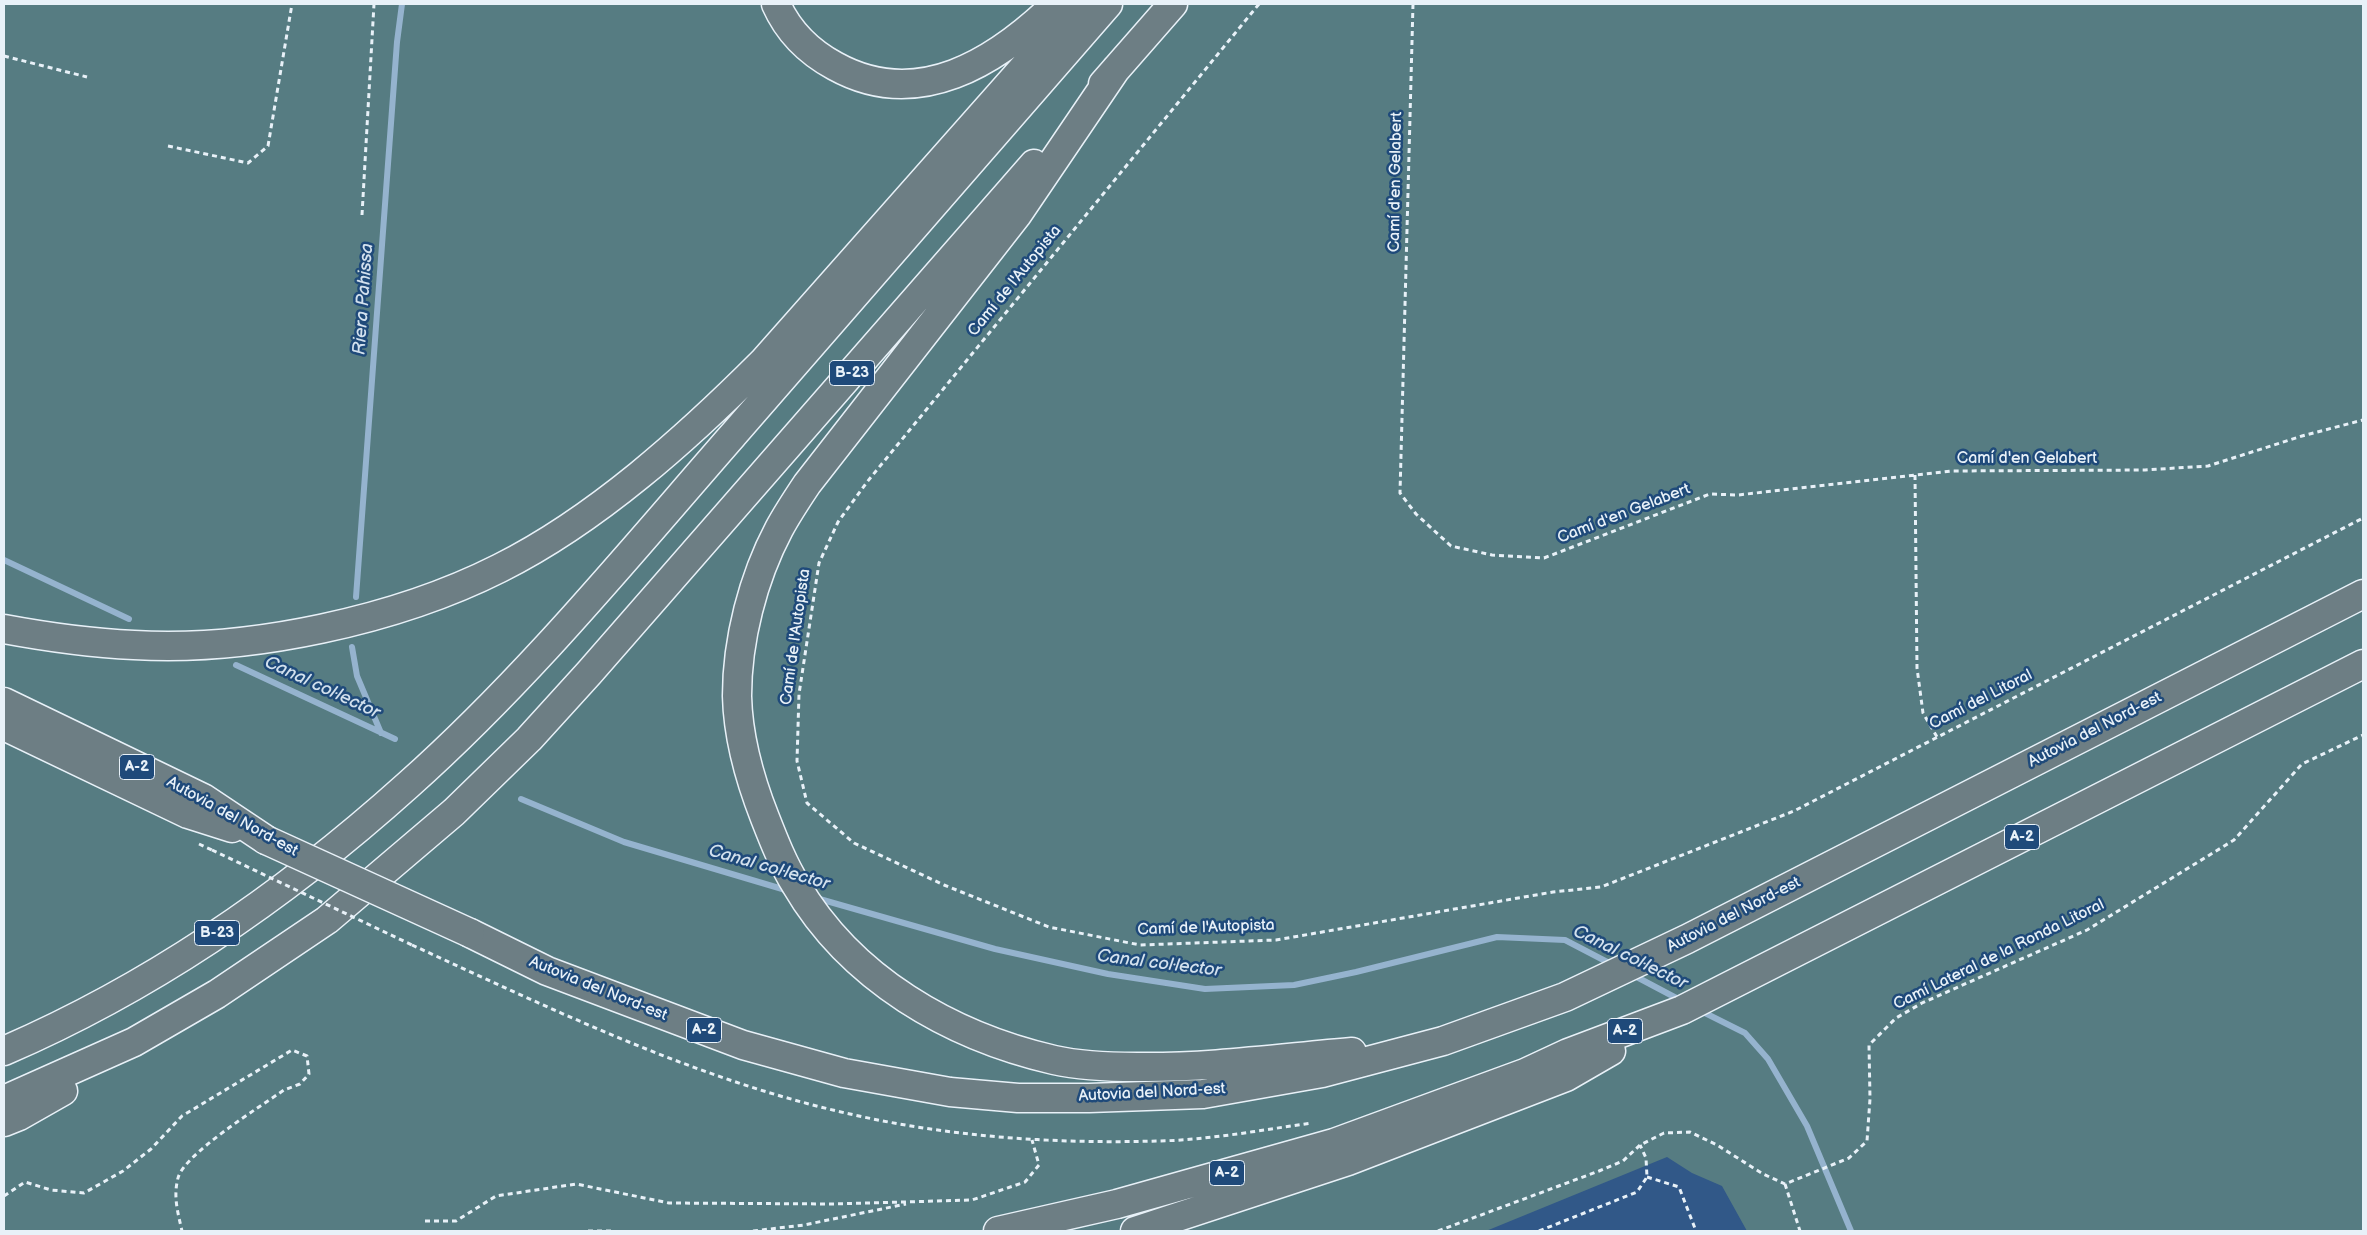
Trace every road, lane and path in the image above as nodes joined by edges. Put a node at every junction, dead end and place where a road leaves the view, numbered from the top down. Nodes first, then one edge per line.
1 (292, 4) edge
2 (374, 4) edge
3 (776, 4) edge
4 (1056, 4) edge
5 (1080, 4) edge
6 (1108, 4) edge
7 (1173, 4) edge
8 (1259, 4) edge
9 (1413, 4) edge
10 (4, 56) edge
11 (1116, 69) junction
12 (87, 77) dead end
13 (168, 146) dead end
14 (362, 215) dead end
15 (2363, 420) edge
16 (1915, 475) junction
17 (2363, 518) edge
18 (2363, 594) edge
19 (4, 629) edge
20 (2363, 664) edge
21 (4, 702) edge
22 (4, 726) edge
23 (2363, 735) edge
24 (1937, 737) junction
25 (266, 840) junction
26 (212, 850) dead end
27 (1601, 887) joint
28 (412, 946) dead end
29 (134, 1042) junction
30 (1431, 1045) junction
31 (4, 1051) edge
32 (1567, 1065) junction
33 (4, 1100) edge
34 (4, 1122) edge
35 (1032, 1140) dead end
36 (1640, 1145) junction
37 (1647, 1177) junction
38 (1785, 1184) junction
39 (4, 1196) edge
40 (916, 1202) junction
41 (425, 1221) dead end
42 (182, 1231) edge
43 (588, 1231) edge
44 (614, 1231) edge
45 (753, 1231) edge
46 (998, 1231) edge
47 (1135, 1231) edge
48 (1438, 1231) edge
49 (1539, 1231) edge
50 (1696, 1231) edge
51 (1800, 1231) edge

1 - 13 path
2 - 14 path
3 - 4 highway
5 - 19 highway
6 - 31 highway, B-23
7 - 11 highway, B-23
8 - 27 path, Camí de l'Autopista
9 - 16 path, Camí d'en Gelabert
10 - 12 path
11 - 29 highway, B-23
11 - 30 highway
15 - 16 path, Camí d'en Gelabert
16 - 24 path
17 - 24 path, Camí del Litoral
18 - 30 highway, Autovia del Nord-est / A-2
20 - 32 highway, A-2
21 - 25 highway, Autovia del Nord-est / A-2
22 - 25 highway, A-2
23 - 38 path, Camí Lateral de la Ronda Litoral
24 - 27 path, Camí del Litoral
25 - 30 highway, Autovia del Nord-est / A-2, bridge
26 - 28 path, bridge
29 - 33 highway, B-23
29 - 34 highway
32 - 46 highway, A-2
32 - 47 highway
35 - 40 path
36 - 37 path
36 - 38 path
36 - 48 path
37 - 49 path
37 - 50 path
38 - 51 path
39 - 42 path
40 - 41 path
40 - 45 path
43 - 44 path

